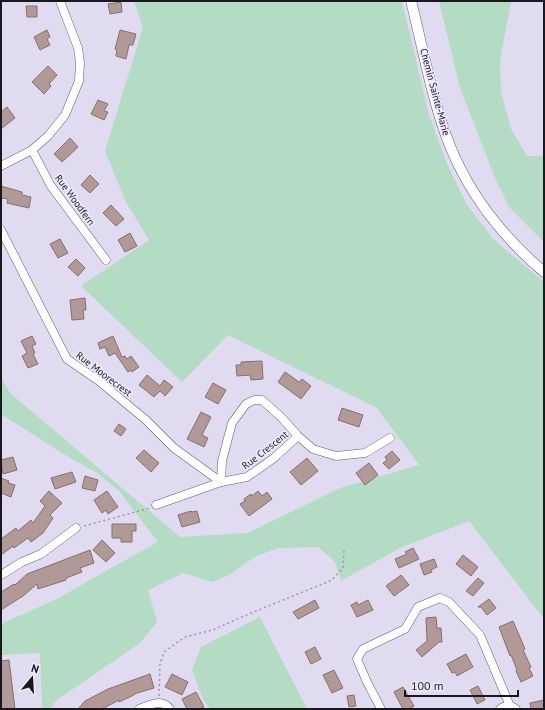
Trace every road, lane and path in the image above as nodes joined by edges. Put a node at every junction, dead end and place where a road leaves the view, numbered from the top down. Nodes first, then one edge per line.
1 (60, 1) edge
2 (411, 1) edge
3 (32, 150) junction
4 (1, 166) edge
5 (1, 230) edge
6 (106, 260) dead end
7 (544, 272) edge
8 (298, 436) junction
9 (390, 438) dead end
10 (221, 482) junction
11 (156, 505) joint
12 (76, 528) joint
13 (344, 550) dead end
14 (1, 575) edge
15 (159, 702) junction
16 (513, 708) edge
17 (139, 709) edge
18 (170, 709) edge
19 (381, 709) edge
20 (500, 709) edge

1 - 3 street
2 - 7 street, Chemin Sainte-Marie
3 - 4 street
3 - 6 street, Rue Woodfern
5 - 10 street, Rue Moorecrest
8 - 9 street, Rue Crescent
8 - 10 street, Rue Crescent
8 - 10 street, Rue Crescent
10 - 11 street, Rue Crescent
11 - 12 path
12 - 14 street
13 - 15 path
15 - 17 street
15 - 18 street
16 - 19 street
16 - 20 street

